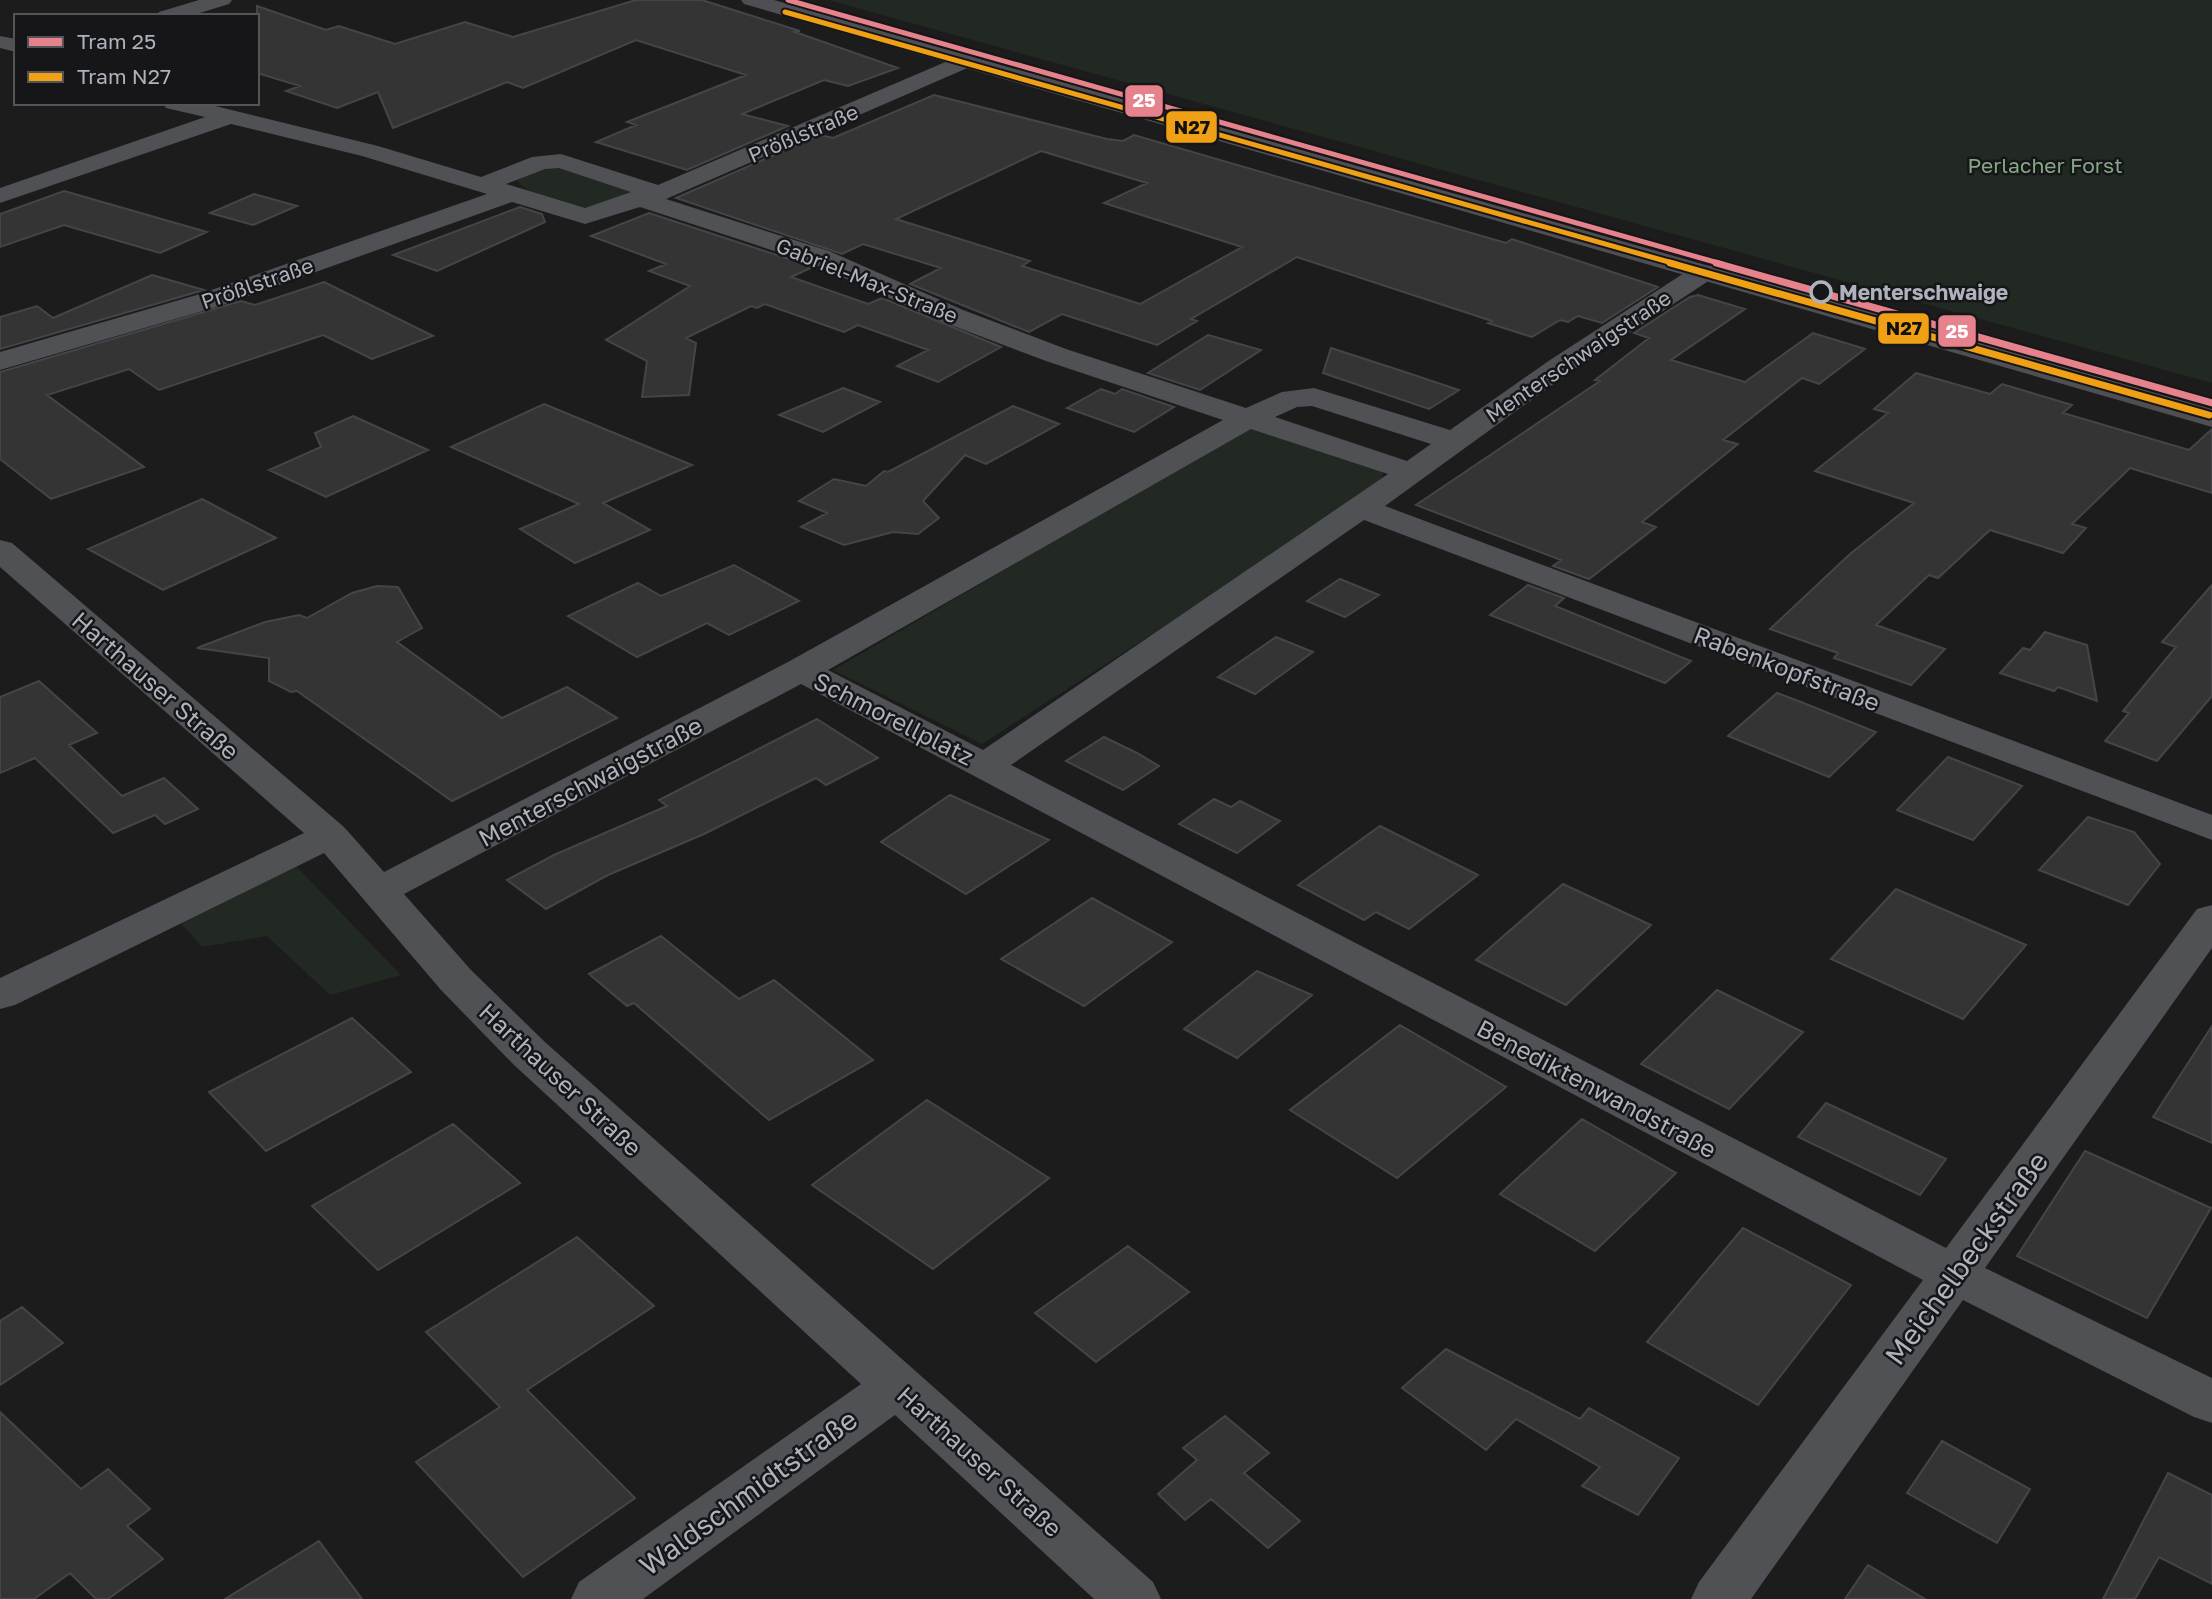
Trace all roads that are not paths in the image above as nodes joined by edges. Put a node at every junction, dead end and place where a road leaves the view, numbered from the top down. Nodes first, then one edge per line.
1 (222, 0) edge
2 (751, 0) edge
3 (173, 14) edge
4 (964, 61) junction
5 (181, 105) edge
6 (226, 118) junction
7 (482, 185) junction
8 (510, 194) junction
9 (648, 195) junction
10 (0, 196) edge
11 (1704, 272) junction
12 (0, 361) edge
13 (1249, 418) junction
14 (2212, 418) edge
15 (1452, 441) junction
16 (1411, 472) junction
17 (1362, 508) junction
18 (0, 550) edge
19 (801, 670) junction
20 (986, 765) junction
21 (2212, 828) edge
22 (330, 835) junction
23 (379, 891) junction
24 (2212, 918) edge
25 (0, 995) edge
26 (1954, 1274) junction
27 (897, 1385) junction
28 (2212, 1402) edge
29 (599, 1599) edge
30 (1133, 1599) edge
31 (1719, 1599) edge

1 - 3 street
2 - 4 main road
4 - 9 street, Prößlstraße
4 - 11 main road
5 - 6 street
6 - 7 street
6 - 10 street
7 - 8 street
7 - 9 street, Gabriel-Max-Straße
8 - 9 street
8 - 12 street, Prößlstraße
9 - 13 street, Gabriel-Max-Straße
11 - 14 main road
11 - 15 street, Menterschwaigstraße
13 - 15 street, Schmorellplatz
13 - 16 street
13 - 19 street, Schmorellplatz
15 - 16 street, Schmorellplatz
16 - 17 street, Schmorellplatz
17 - 20 street, Schmorellplatz
17 - 21 street, Rabenkopfstraße
18 - 22 street, Harthauser Straße
19 - 20 street, Schmorellplatz
19 - 23 street, Menterschwaigstraße
20 - 26 street, Benediktenwandstraße
22 - 23 street, Harthauser Straße
22 - 25 street
23 - 27 street, Harthauser Straße
24 - 26 street, Meichelbeckstraße
26 - 28 street, Benediktenwandstraße
26 - 31 street, Meichelbeckstraße
27 - 29 street, Waldschmidtstraße
27 - 30 street, Harthauser Straße

